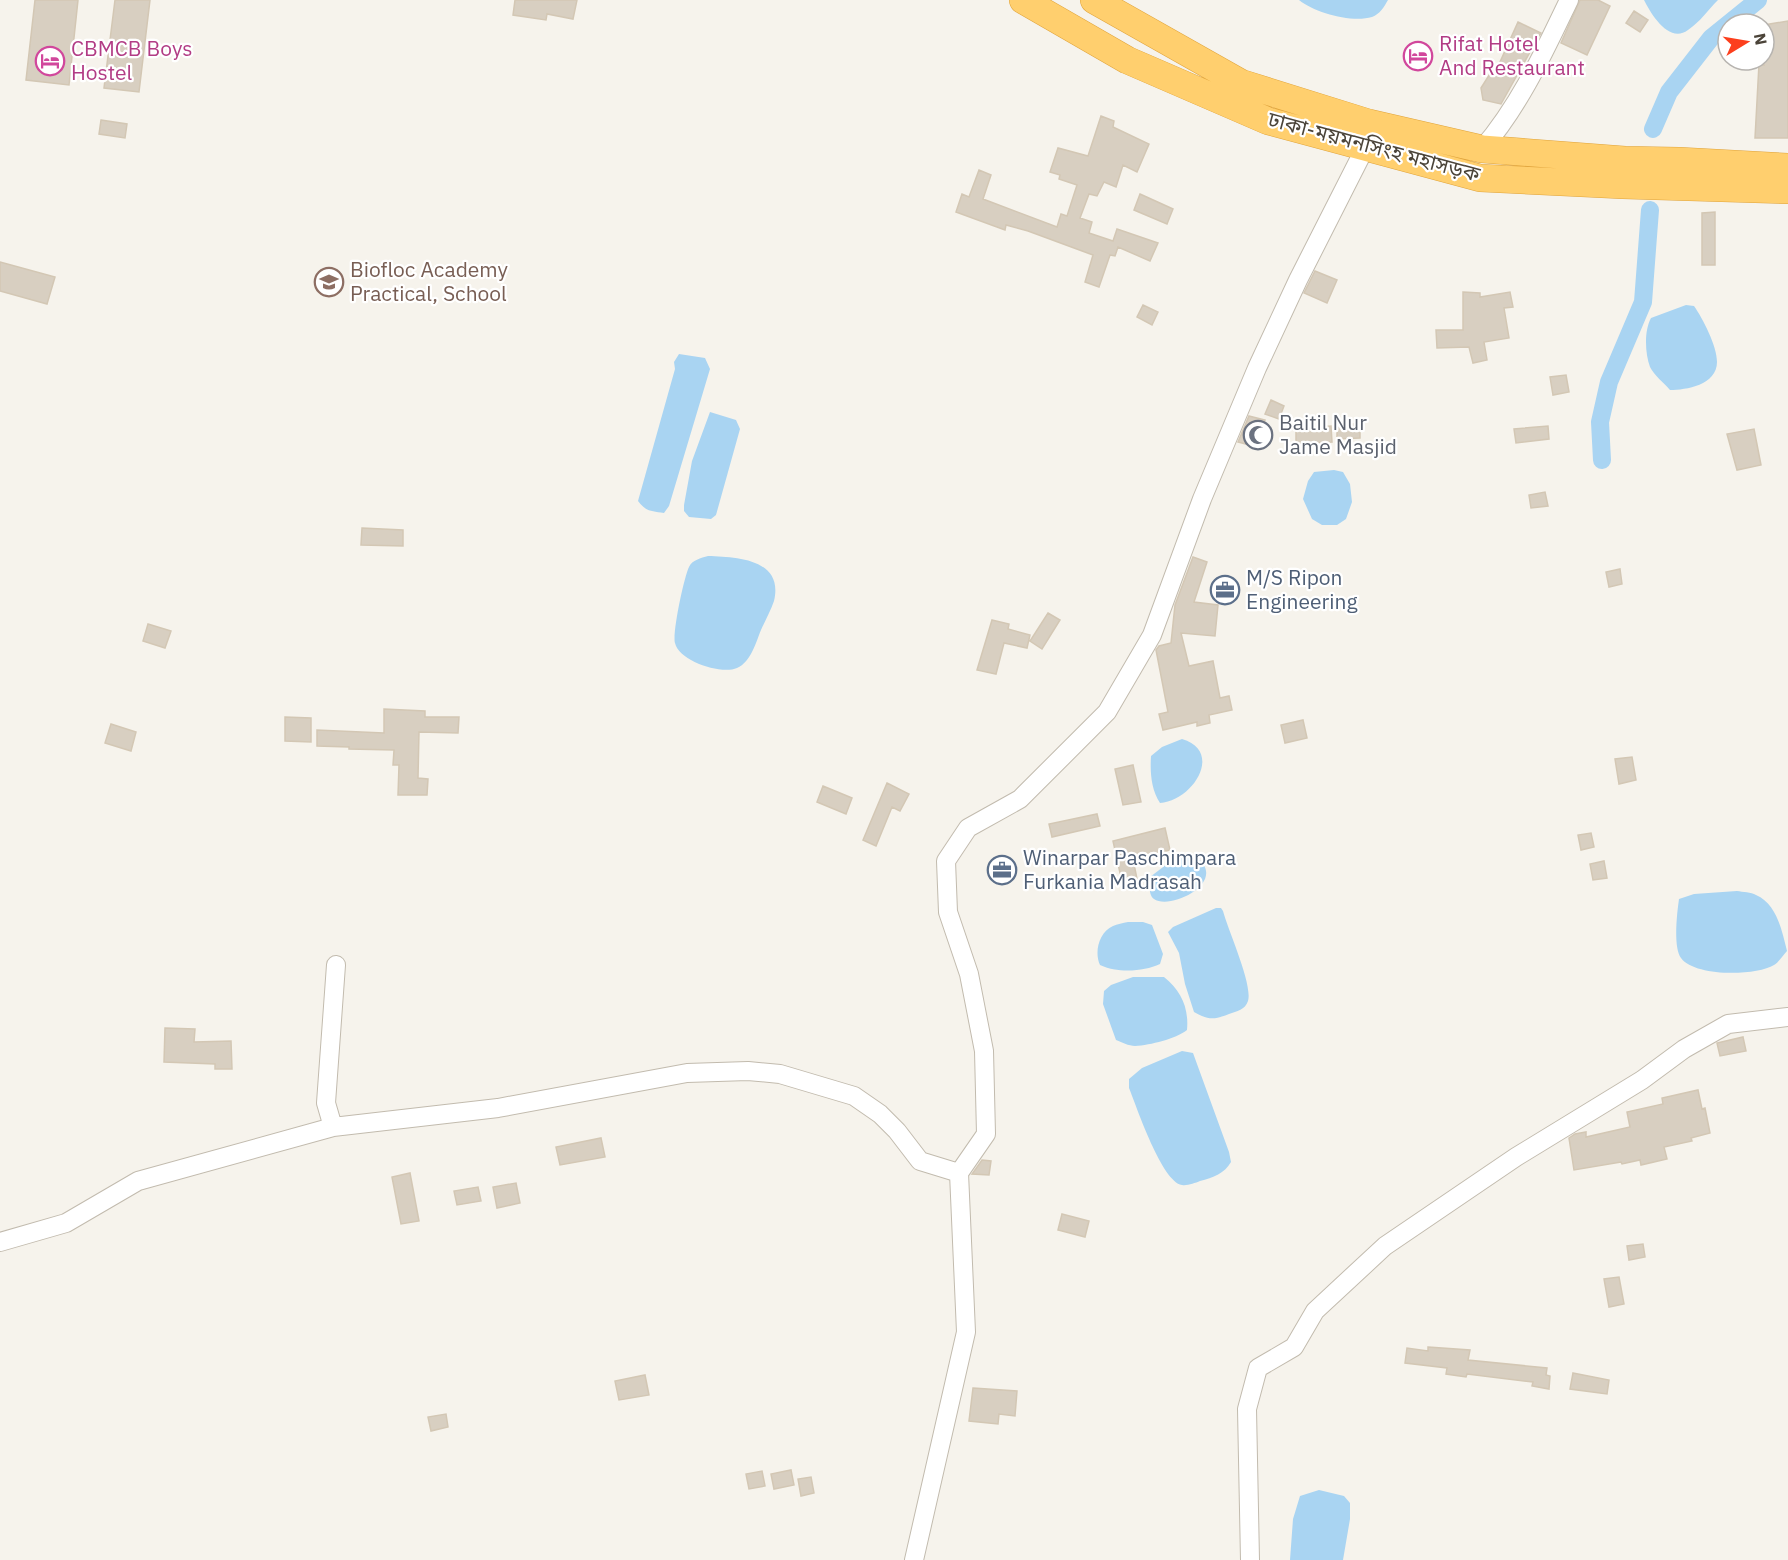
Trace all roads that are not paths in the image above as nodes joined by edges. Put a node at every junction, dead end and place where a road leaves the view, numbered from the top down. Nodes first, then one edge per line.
1 (1023, 0) edge
2 (1094, 0) edge
3 (1569, 0) edge
4 (1365, 148) junction
5 (1482, 149) junction
6 (1788, 167) edge
7 (1788, 190) edge
8 (336, 965) dead end
9 (1788, 1017) edge
10 (333, 1127) junction
11 (959, 1173) junction
12 (0, 1242) edge
13 (914, 1560) edge
14 (1250, 1560) edge

1 - 4 highway, ঢাকা-ময়মনসিংহ মহাসড়ক
2 - 5 highway, ঢাকা-ময়মনসিংহ মহাসড়ক
3 - 5 street
4 - 7 highway, ঢাকা-ময়মনসিংহ মহাসড়ক
4 - 11 street
5 - 6 highway, ঢাকা-ময়মনসিংহ মহাসড়ক
8 - 10 street
9 - 14 street
10 - 11 street
10 - 12 street
11 - 13 street

